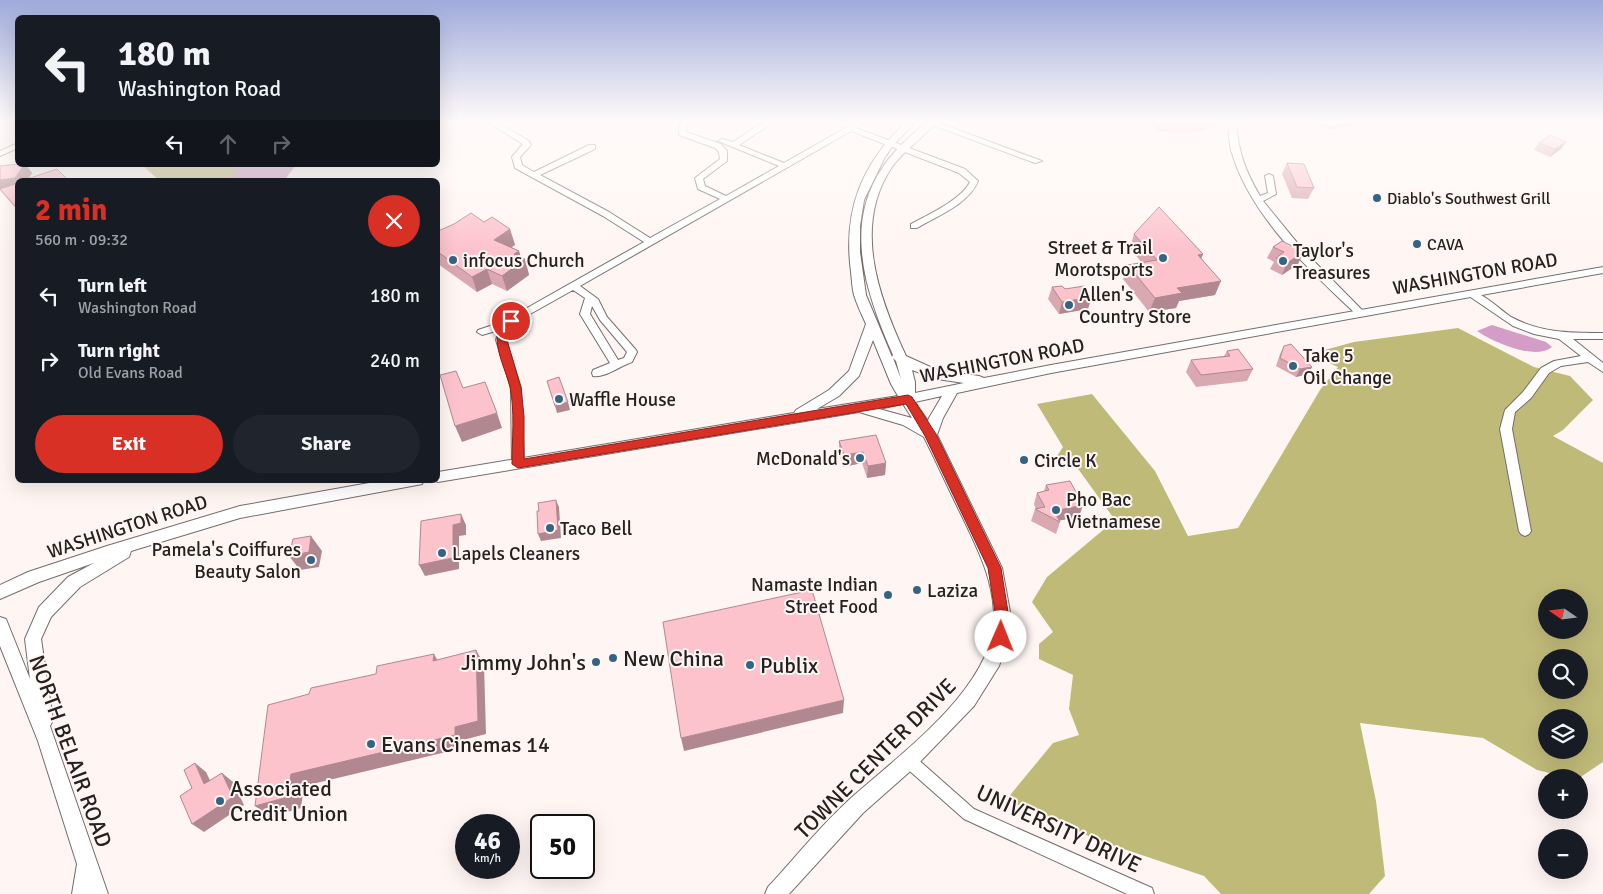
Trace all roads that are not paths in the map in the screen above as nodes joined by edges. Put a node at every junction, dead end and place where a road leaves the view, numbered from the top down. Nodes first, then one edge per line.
1 (517, 165) edge
2 (555, 165) edge
3 (719, 165) edge
4 (783, 165) edge
5 (876, 165) edge
6 (891, 165) edge
7 (946, 165) edge
8 (1239, 165) edge
9 (786, 166) joint
10 (536, 174) junction
11 (1269, 176) dead end
12 (726, 199) junction
13 (1259, 200) junction
14 (914, 226) dead end
15 (650, 242) junction
16 (1603, 270) edge
17 (573, 285) junction
18 (1472, 294) junction
19 (553, 296) junction
20 (590, 297) junction
21 (1361, 314) junction
22 (872, 324) junction
23 (482, 332) dead end
24 (1561, 336) junction
25 (1603, 336) edge
26 (898, 357) junction
27 (1590, 358) junction
28 (616, 364) junction
29 (1603, 368) edge
30 (597, 373) dead end
31 (990, 382) junction
32 (952, 390) junction
33 (908, 399) junction
34 (858, 408) junction
35 (789, 419) junction
36 (930, 434) junction
37 (518, 464) junction
38 (440, 477) edge
39 (400, 483) edge
40 (1525, 531) dead end
41 (147, 540) junction
42 (0, 592) edge
43 (1, 629) edge
44 (47, 741) junction
45 (909, 761) junction
46 (86, 864) junction
47 (82, 894) edge
48 (98, 894) edge
49 (775, 894) edge
50 (1146, 894) edge

1 - 10 street
2 - 10 street
3 - 12 street
4 - 9 street
5 - 22 main road, TOWNE CENTER DRIVE
6 - 26 main road
7 - 14 street
8 - 13 street
9 - 12 street
10 - 15 street
11 - 13 street
12 - 15 street
13 - 21 street
15 - 17 street
16 - 18 main road, WASHINGTON ROAD
17 - 19 street
17 - 20 street
18 - 21 main road, WASHINGTON ROAD
18 - 24 street
19 - 23 street
19 - 37 street
20 - 28 street
20 - 28 street
21 - 31 main road, WASHINGTON ROAD
22 - 33 main road, TOWNE CENTER DRIVE
22 - 35 main road
24 - 25 street
24 - 27 street
26 - 31 main road
26 - 33 main road
27 - 29 street
27 - 40 street
28 - 30 street
31 - 32 main road, WASHINGTON ROAD
32 - 33 main road, WASHINGTON ROAD
32 - 36 main road
33 - 34 main road, WASHINGTON ROAD
33 - 36 main road, TOWNE CENTER DRIVE
34 - 35 main road, WASHINGTON ROAD
34 - 36 main road
35 - 37 main road, WASHINGTON ROAD
36 - 45 main road, TOWNE CENTER DRIVE
37 - 38 main road, WASHINGTON ROAD
39 - 41 main road, WASHINGTON ROAD
41 - 42 main road, WASHINGTON ROAD
41 - 44 main road
43 - 44 main road, NORTH BELAIR ROAD
44 - 46 main road, NORTH BELAIR ROAD
45 - 49 main road, TOWNE CENTER DRIVE
45 - 50 street, UNIVERSITY DRIVE
46 - 47 main road
46 - 48 main road, NORTH BELAIR ROAD

